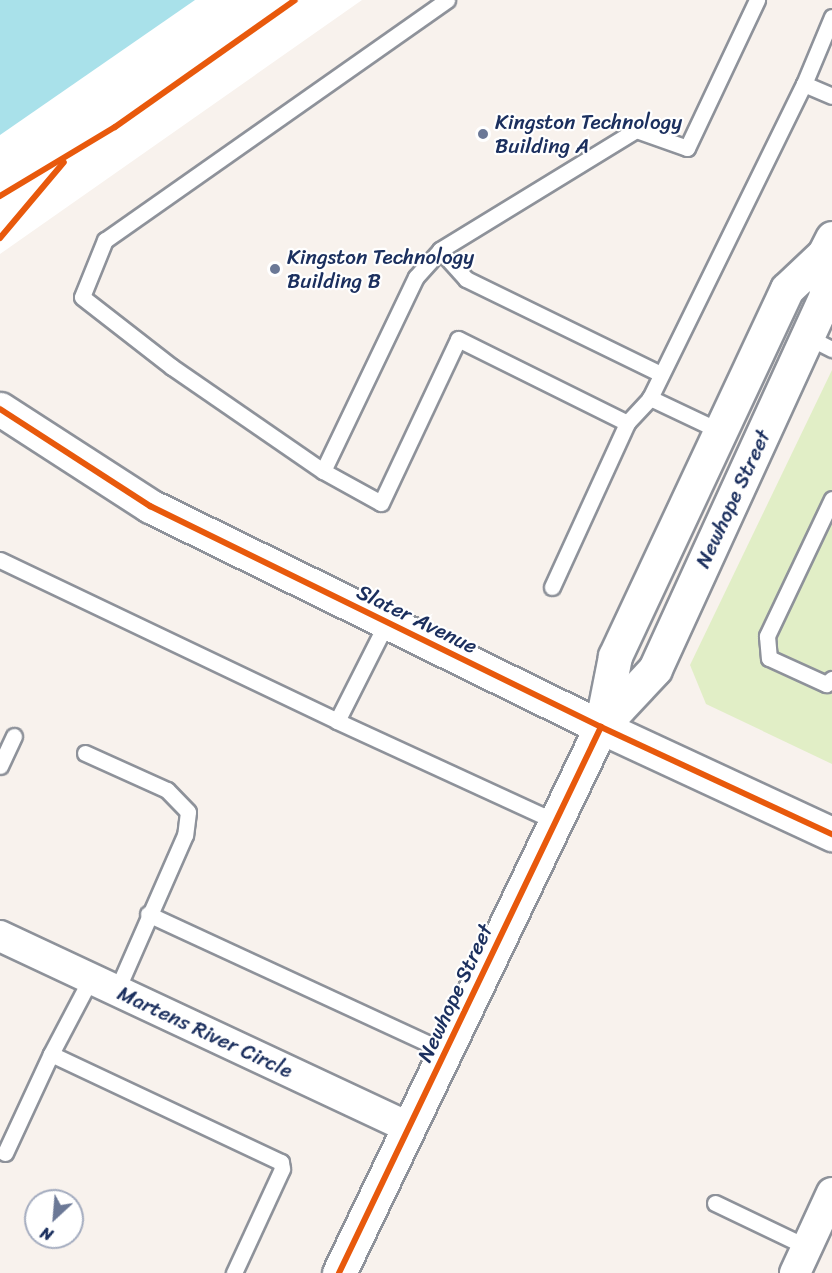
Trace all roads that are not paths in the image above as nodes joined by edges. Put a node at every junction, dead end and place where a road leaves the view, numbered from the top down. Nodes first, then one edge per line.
1 (447, 0) edge
2 (757, 0) edge
3 (832, 16) edge
4 (804, 84) junction
5 (832, 96) edge
6 (830, 249) edge
7 (440, 250) junction
8 (820, 343) edge
9 (661, 374) junction
10 (650, 398) junction
11 (0, 409) edge
12 (627, 423) junction
13 (722, 432) junction
14 (324, 471) junction
15 (832, 499) edge
16 (0, 560) edge
17 (552, 587) dead end
18 (387, 622) junction
19 (832, 679) edge
20 (337, 721) junction
21 (601, 727) junction
22 (14, 736) dead end
23 (85, 753) dead end
24 (0, 766) edge
25 (554, 821) junction
26 (832, 834) edge
27 (148, 914) junction
28 (0, 936) edge
29 (104, 984) junction
30 (446, 1052) junction
31 (51, 1054) junction
32 (410, 1128) junction
33 (5, 1153) dead end
34 (832, 1193) edge
35 (715, 1203) dead end
36 (801, 1260) edge
37 (234, 1273) edge
38 (339, 1273) edge

1 - 14 lane
2 - 7 lane
3 - 4 lane
4 - 5 lane
4 - 9 lane
6 - 8 street, Newhope Street
6 - 13 street, Newhope Street
7 - 9 lane
7 - 14 lane
8 - 21 street, Newhope Street
9 - 10 lane
10 - 12 lane
10 - 13 lane
11 - 18 street, Slater Avenue
12 - 14 lane
12 - 17 lane
13 - 21 street, Newhope Street
15 - 19 lane
16 - 20 lane
18 - 20 lane
18 - 21 street, Slater Avenue
20 - 25 lane
21 - 25 street, Newhope Street
21 - 26 street, Slater Avenue
22 - 24 lane
23 - 27 lane
25 - 30 street, Newhope Street
27 - 29 lane
27 - 30 lane
28 - 29 street, Martens River Circle
29 - 31 lane
29 - 32 street, Martens River Circle
30 - 32 street, Newhope Street
31 - 33 lane
31 - 37 lane
32 - 38 street, Newhope Street
34 - 36 street
35 - 36 lane

